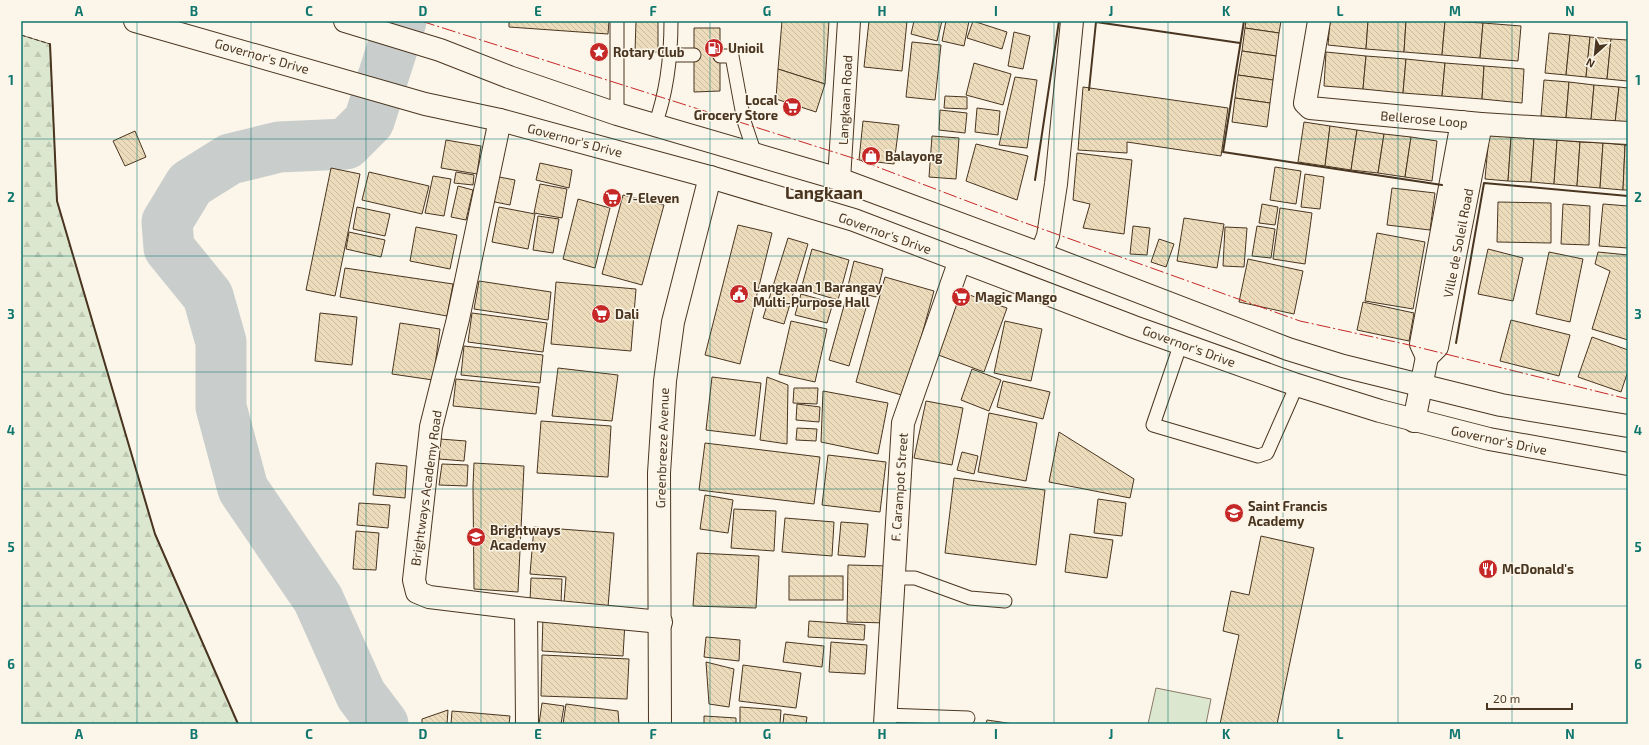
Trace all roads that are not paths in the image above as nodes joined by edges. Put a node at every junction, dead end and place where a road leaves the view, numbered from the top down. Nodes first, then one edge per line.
1 (135, 21) edge
2 (345, 21) edge
3 (617, 21) edge
4 (671, 21) edge
5 (849, 21) edge
6 (1072, 21) edge
7 (1319, 21) edge
8 (671, 55) junction
9 (694, 56) dead end
10 (720, 56) dead end
11 (617, 114) junction
12 (500, 120) junction
13 (1472, 123) junction
14 (655, 125) junction
15 (1628, 133) edge
16 (755, 154) junction
17 (710, 177) junction
18 (839, 179) junction
19 (1041, 254) junction
20 (960, 260) junction
21 (1182, 343) junction
22 (1297, 385) junction
23 (1421, 386) junction
24 (1414, 421) junction
25 (1628, 426) edge
26 (1628, 464) edge
27 (893, 578) junction
28 (1004, 601) dead end
29 (526, 610) junction
30 (661, 622) junction
31 (968, 718) dead end
32 (885, 720) edge
33 (527, 724) edge
34 (660, 724) edge

1 - 12 street, Governor's Drive
2 - 11 street
3 - 11 lane
4 - 8 lane
5 - 18 street, Langkaan Road
6 - 19 street
7 - 13 street, Bellerose Loop
8 - 9 lane
8 - 14 lane
10 - 16 lane
11 - 14 street
12 - 17 street, Governor's Drive
12 - 29 street, Brightways Academy Road
13 - 15 street, Bellerose Loop
13 - 23 street, Ville de Soleil Road
14 - 16 street
16 - 18 street
17 - 20 street, Governor's Drive
17 - 30 street, Greenbreeze Avenue
18 - 19 street
19 - 23 street
20 - 21 street, Governor's Drive
20 - 27 street, F. Carampot Street
21 - 22 street, Governor's Drive
21 - 22 lane
22 - 24 street, Governor's Drive
23 - 24 street, Ville de Soleil Road
23 - 25 street
24 - 26 street, Governor's Drive
27 - 28 lane
27 - 32 street, F. Carampot Street
29 - 30 street, Brightways Academy Road
29 - 33 street
30 - 34 street, Greenbreeze Avenue
31 - 32 lane

